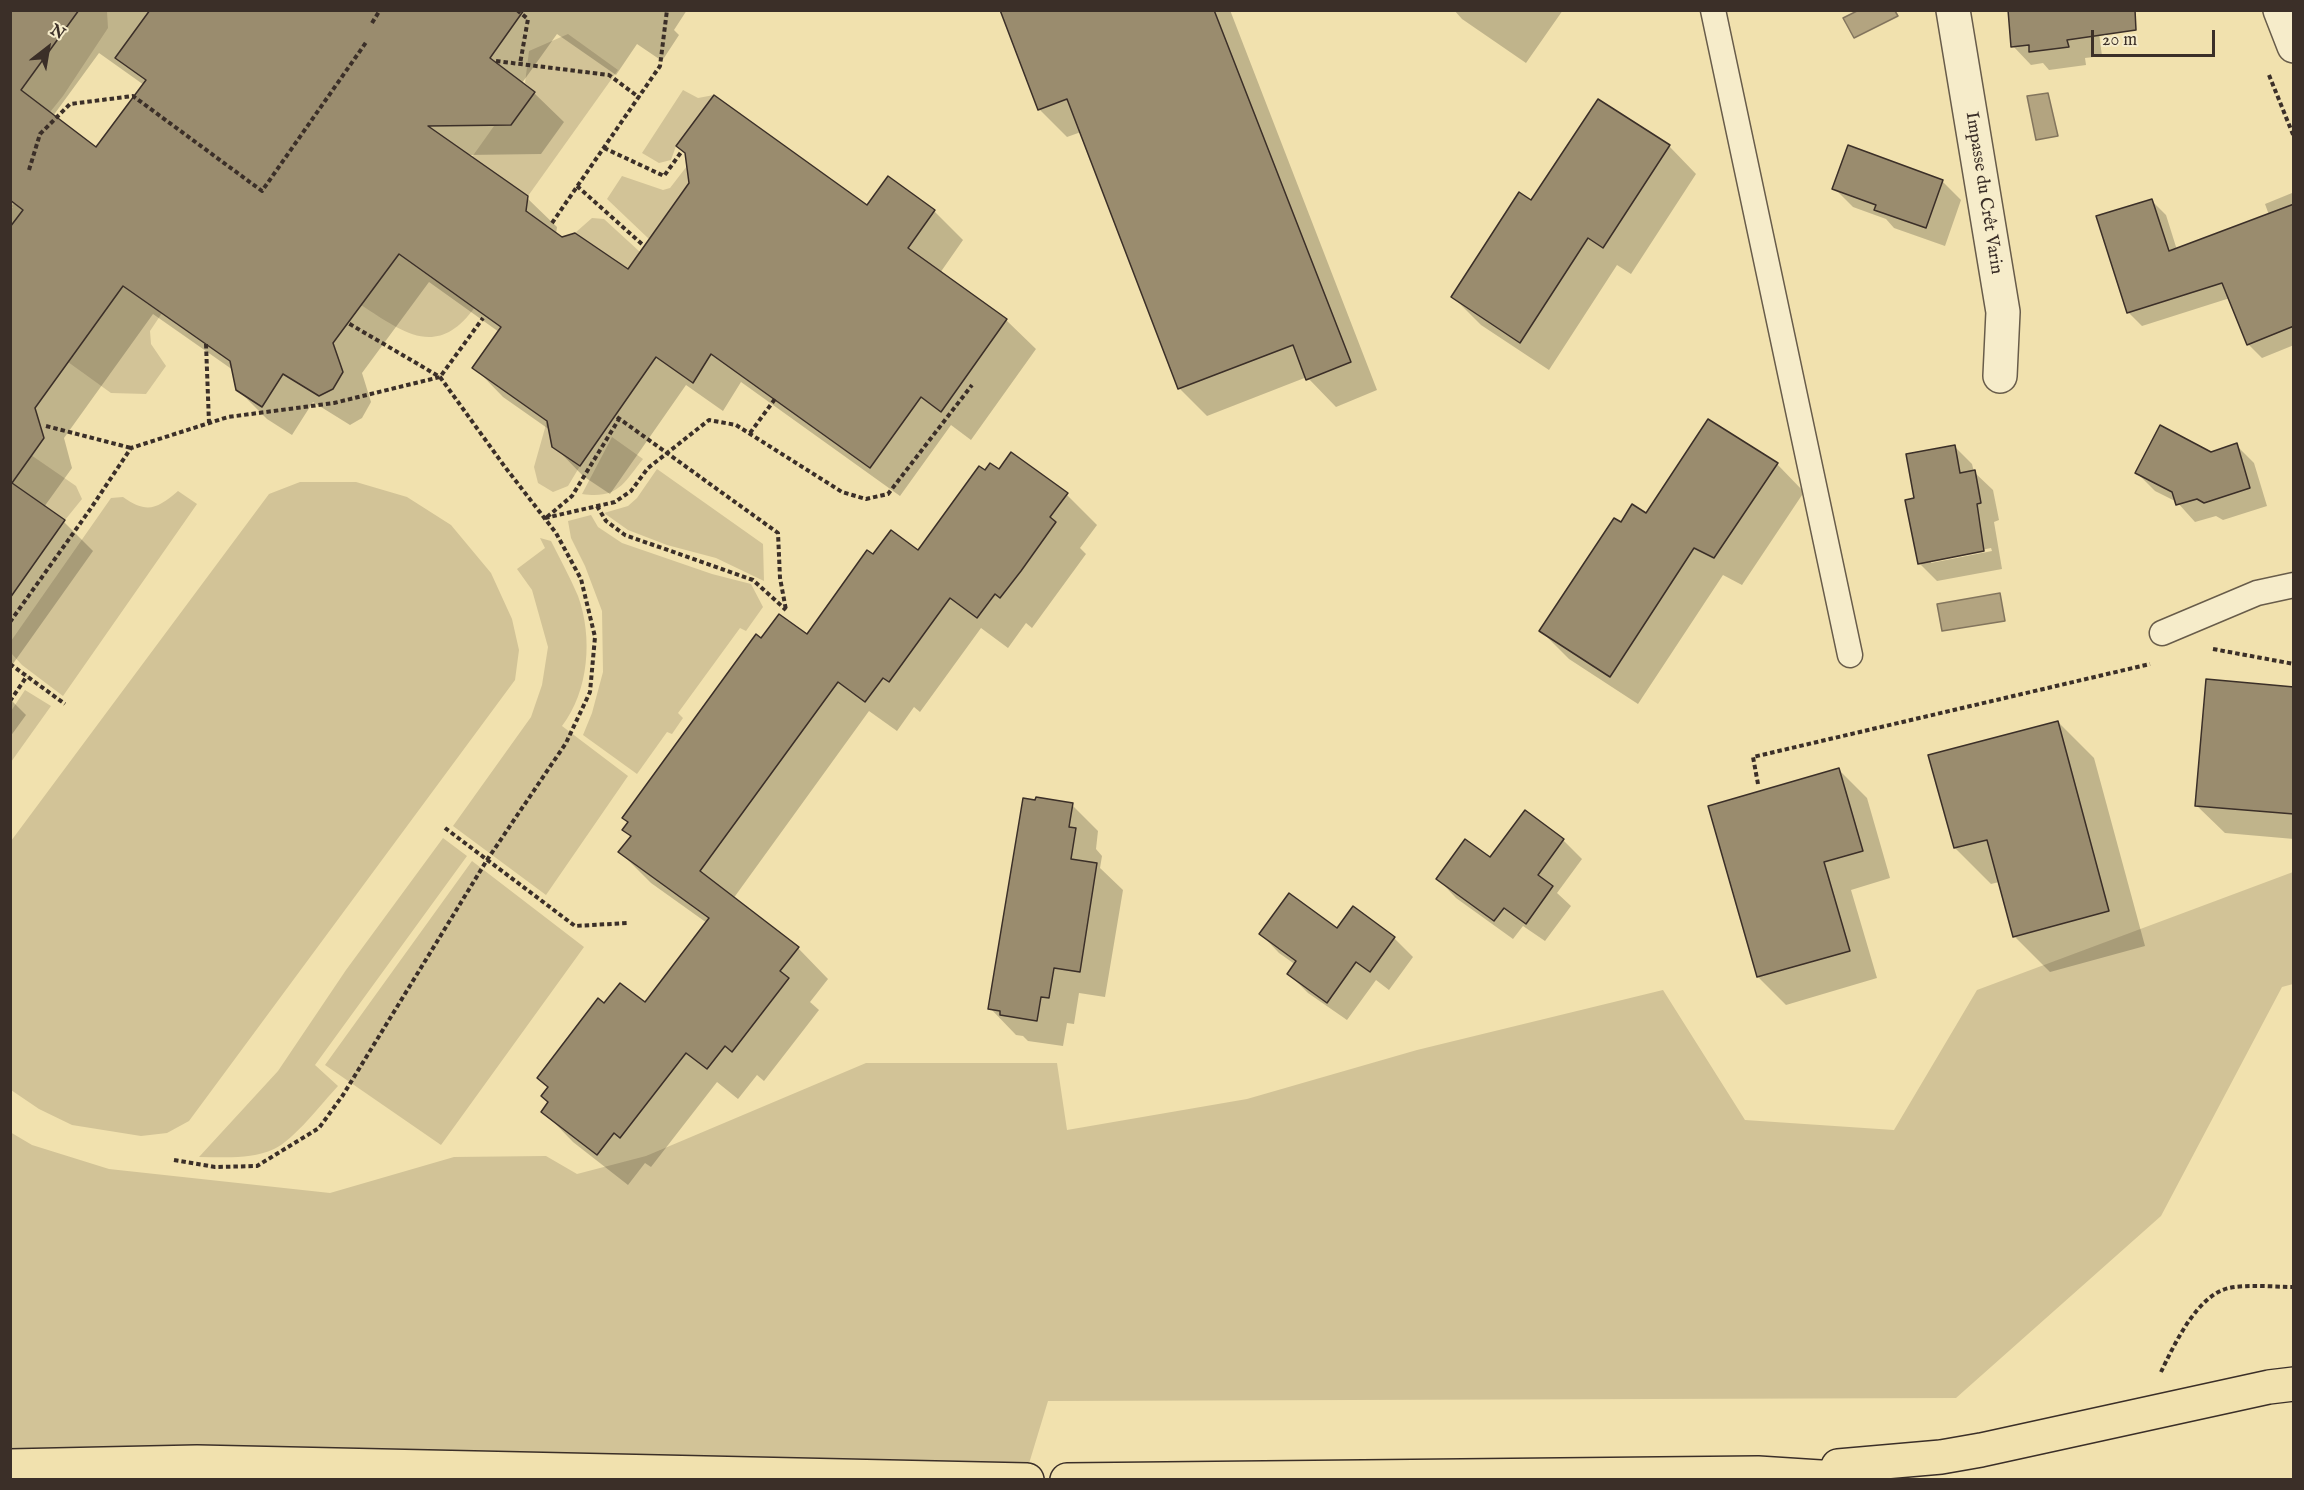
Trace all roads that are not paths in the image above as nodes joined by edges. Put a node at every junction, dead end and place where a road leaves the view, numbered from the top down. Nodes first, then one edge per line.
1 (1713, 10) edge
2 (1953, 10) edge
3 (2280, 10) edge
4 (2294, 46) edge
5 (2000, 376) dead end
6 (2294, 585) edge
7 (2162, 633) dead end
8 (1850, 655) dead end
9 (2294, 1384) edge
10 (10, 1448) edge
11 (197, 1462) junction
12 (10, 1466) edge
13 (1758, 1473) junction
14 (1027, 1479) edge
15 (1067, 1479) edge
16 (1867, 1479) edge

1 - 8 lane
2 - 5 street, Impasse du Crêt Varin
3 - 4 street
6 - 7 lane
9 - 13 highway
10 - 11 highway
11 - 12 highway
11 - 14 highway
13 - 15 highway
13 - 16 highway

